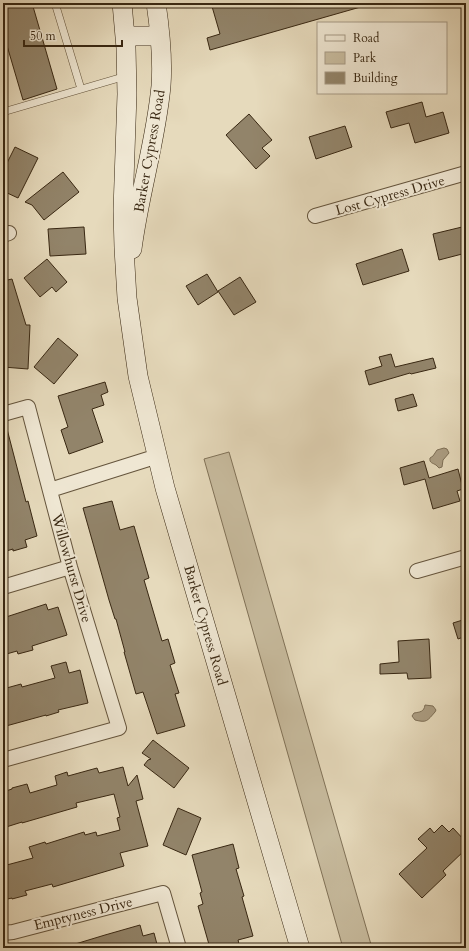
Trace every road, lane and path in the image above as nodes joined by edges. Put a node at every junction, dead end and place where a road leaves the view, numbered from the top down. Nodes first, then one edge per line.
1 (55, 3) edge
2 (122, 3) edge
3 (156, 3) edge
4 (125, 36) junction
5 (160, 36) junction
6 (126, 76) junction
7 (80, 90) junction
8 (3, 112) edge
9 (466, 173) edge
10 (315, 216) dead end
11 (127, 298) junction
12 (3, 414) edge
13 (158, 456) junction
14 (50, 490) junction
15 (466, 557) edge
16 (70, 567) junction
17 (417, 571) dead end
18 (3, 587) edge
19 (3, 760) edge
20 (3, 933) edge
21 (179, 948) edge
22 (300, 948) edge

1 - 7 lane
2 - 4 street, Barker Cypress Road
3 - 5 street, Barker Cypress Road
4 - 5 street
4 - 6 street, Barker Cypress Road
5 - 11 street, Barker Cypress Road
6 - 7 lane
6 - 11 street, Barker Cypress Road
7 - 8 lane
9 - 10 street, Lost Cypress Drive
11 - 13 street, Barker Cypress Road
12 - 14 street, Willowhurst Drive
13 - 14 street
13 - 22 street, Barker Cypress Road
14 - 16 street, Willowhurst Drive
15 - 17 street
16 - 18 street
16 - 19 street, Willowhurst Drive
20 - 21 street, Emptyness Drive

